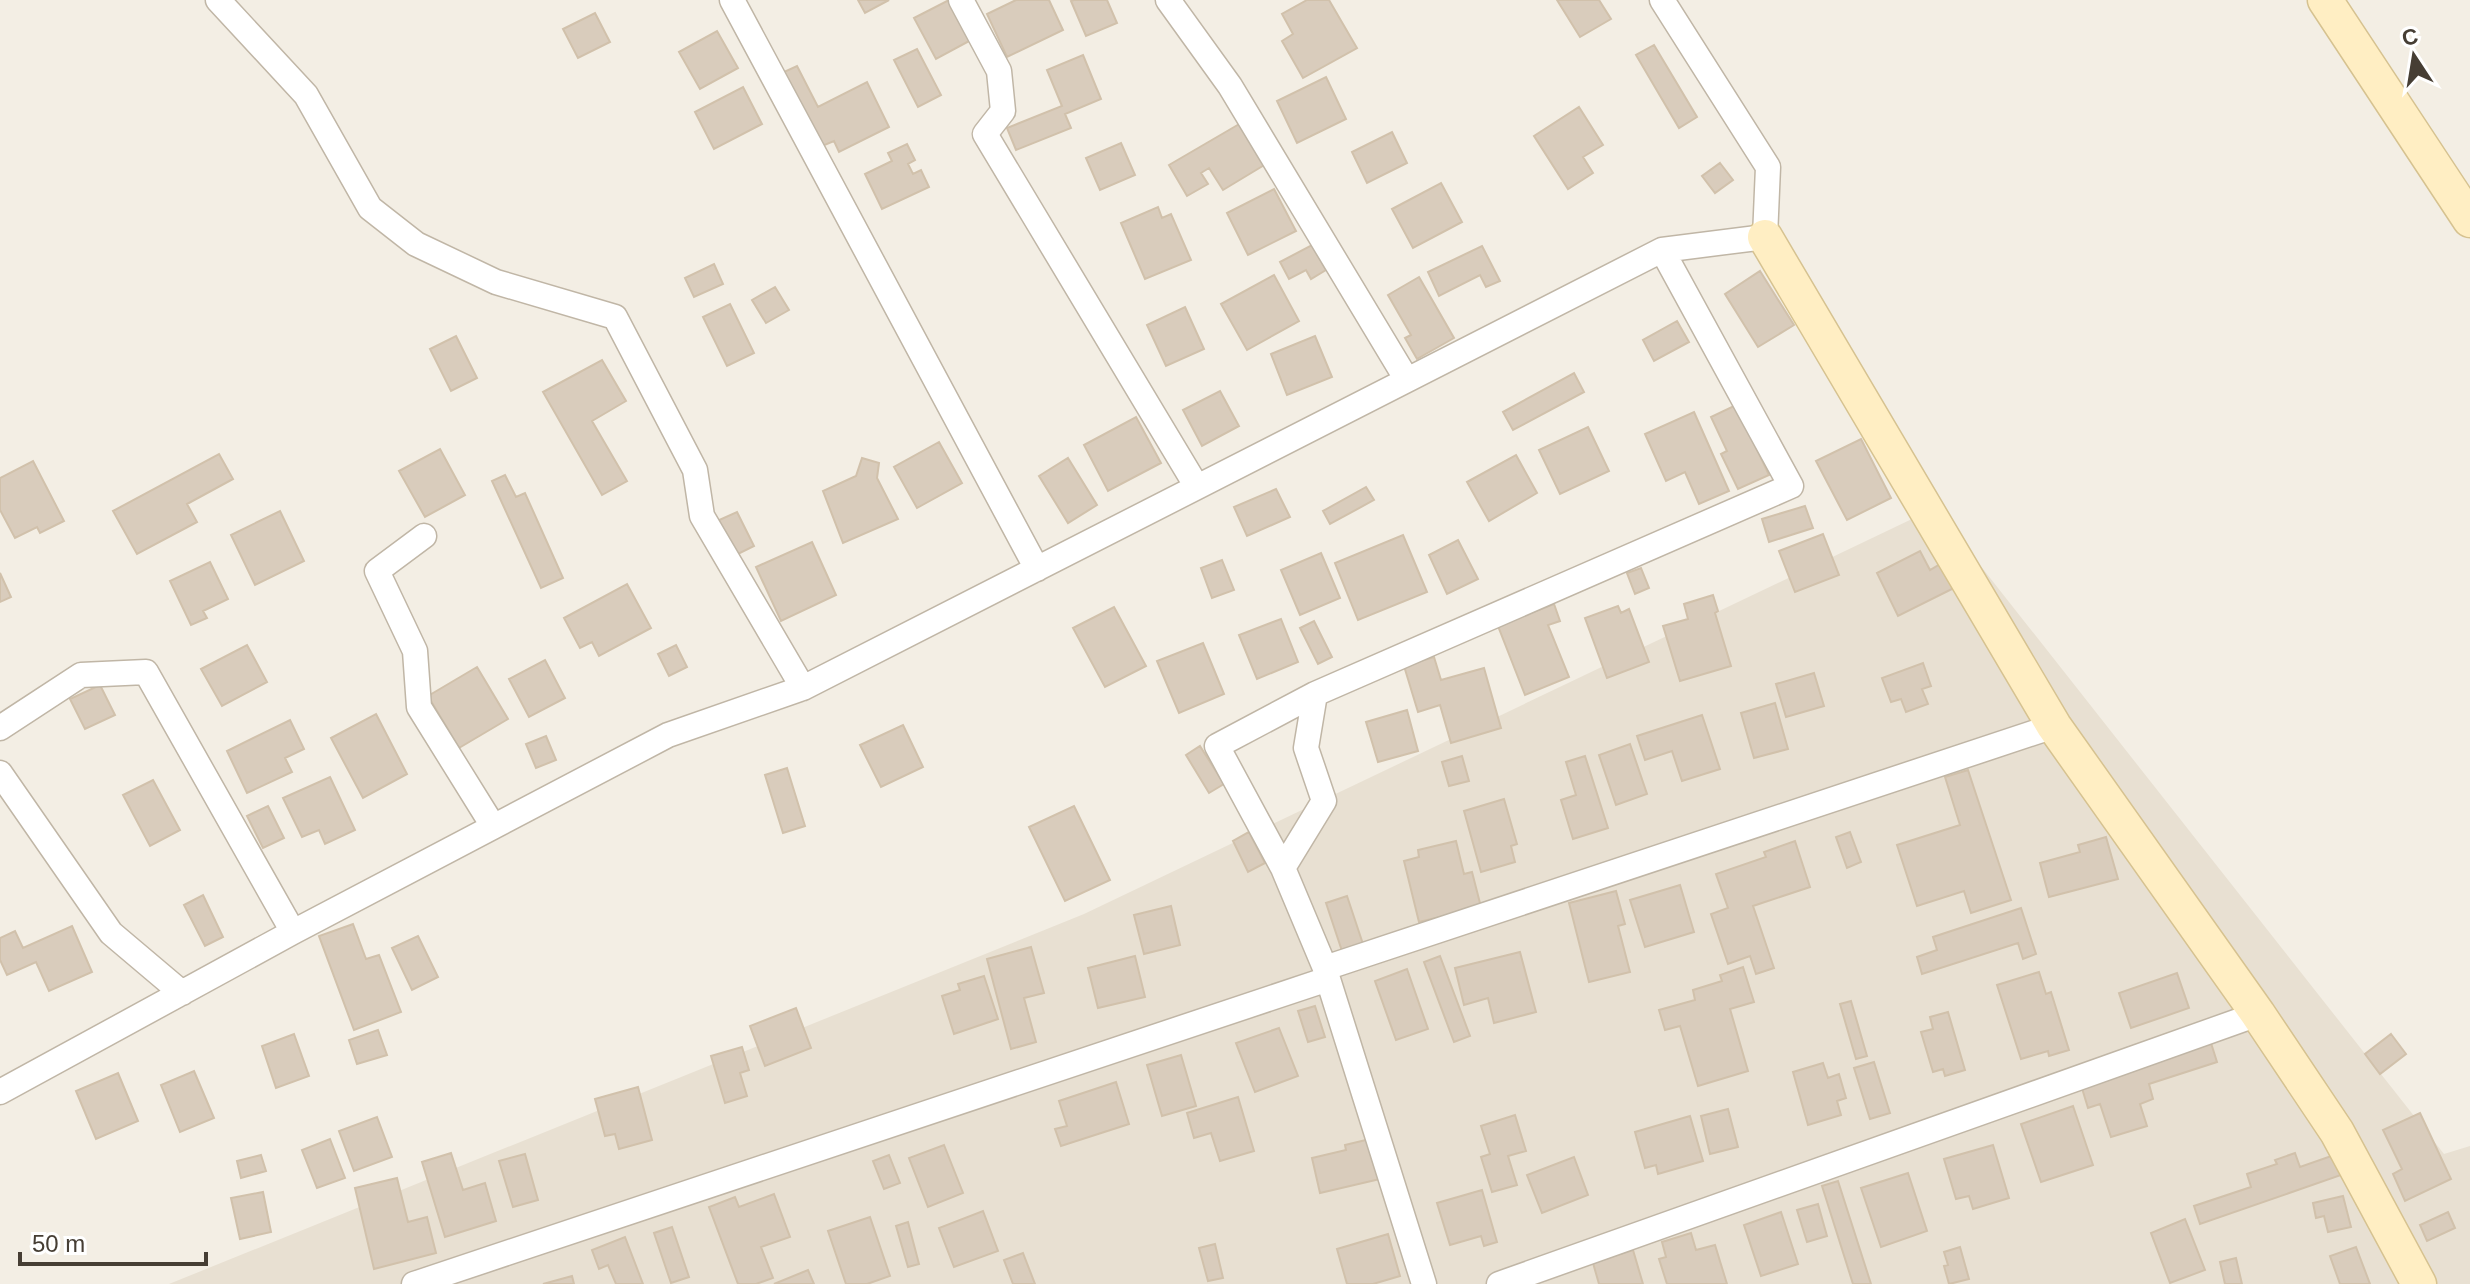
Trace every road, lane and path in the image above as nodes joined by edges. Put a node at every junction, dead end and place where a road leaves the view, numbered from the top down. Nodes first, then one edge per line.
1 (218, 0) edge
2 (732, 0) edge
3 (961, 0) edge
4 (1168, 0) edge
5 (1662, 0) edge
6 (2325, 0) edge
7 (2470, 220) edge
8 (1765, 237) junction
9 (1662, 250) junction
10 (1407, 380) junction
11 (1197, 487) junction
12 (424, 536) dead end
13 (1037, 569) junction
14 (803, 688) junction
15 (1315, 694) junction
16 (2054, 726) junction
17 (0, 728) edge
18 (0, 773) edge
19 (493, 826) junction
20 (1283, 868) junction
21 (293, 932) junction
22 (1327, 973) junction
23 (182, 993) junction
24 (2258, 1014) junction
25 (0, 1092) edge
26 (414, 1284) edge
27 (1424, 1284) edge
28 (1499, 1284) edge
29 (2419, 1284) edge

1 - 14 street
2 - 13 street
3 - 11 street
4 - 10 street
5 - 8 street
6 - 7 street
8 - 9 street
8 - 16 street
9 - 10 street
9 - 15 street
10 - 11 street
11 - 13 street
12 - 19 street
13 - 14 street
14 - 19 street
15 - 20 street
15 - 20 street
16 - 22 street
16 - 24 street
17 - 21 street
18 - 23 street
19 - 21 street
20 - 22 street
21 - 23 street
22 - 26 street
22 - 27 street
23 - 25 street
24 - 28 street
24 - 29 street

